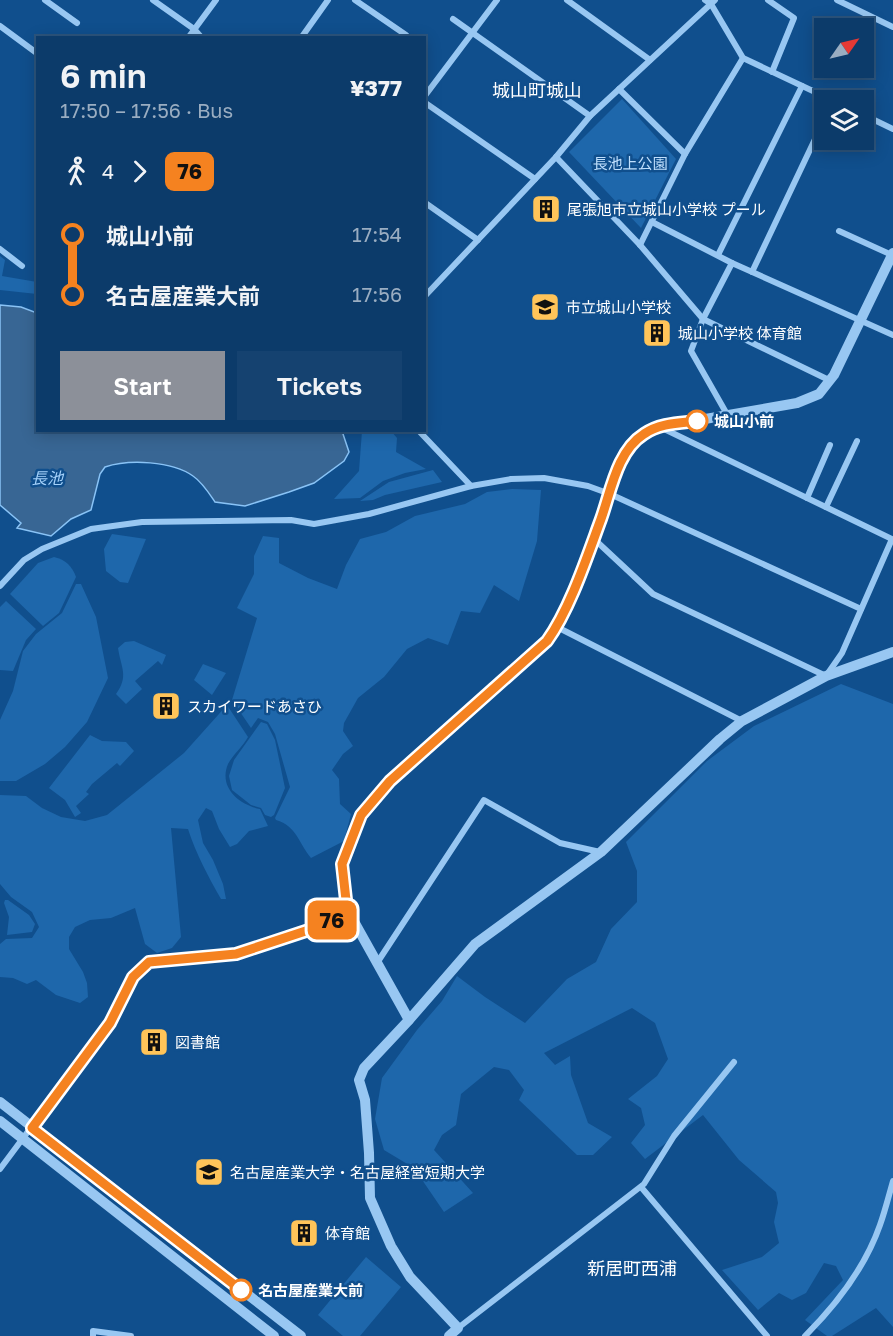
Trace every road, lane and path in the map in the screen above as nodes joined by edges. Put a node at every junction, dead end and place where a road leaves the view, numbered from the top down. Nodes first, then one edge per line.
1 (45, 0) edge
2 (153, 0) edge
3 (216, 0) edge
4 (328, 0) edge
5 (355, 0) edge
6 (497, 0) edge
7 (567, 0) edge
8 (768, 0) edge
9 (837, 0) edge
10 (710, 1) edge
11 (453, 19) dead end
12 (76, 23) dead end
13 (0, 26) edge
14 (893, 27) edge
15 (194, 29) junction
16 (472, 33) junction
17 (406, 35) dead end
18 (189, 36) edge
19 (199, 36) edge
20 (302, 36) edge
21 (36, 53) edge
22 (743, 58) junction
23 (651, 60) junction
24 (772, 72) junction
25 (802, 86) junction
26 (619, 89) junction
27 (814, 92) edge
28 (426, 97) edge
29 (426, 101) edge
30 (590, 116) junction
31 (874, 120) edge
32 (893, 129) edge
33 (814, 141) edge
34 (685, 154) junction
35 (556, 157) junction
36 (535, 179) junction
37 (426, 203) edge
38 (652, 222) junction
39 (839, 231) dead end
40 (478, 240) junction
41 (640, 245) junction
42 (0, 249) edge
43 (892, 254) edge
44 (718, 255) junction
45 (732, 263) junction
46 (22, 266) dead end
47 (752, 272) junction
48 (889, 272) edge
49 (426, 295) edge
50 (703, 319) junction
51 (861, 320) junction
52 (893, 335) edge
53 (831, 381) junction
54 (728, 416) junction
55 (659, 427) junction
56 (420, 432) edge
57 (857, 441) dead end
58 (830, 446) dead end
59 (471, 486) junction
60 (610, 494) junction
61 (807, 498) junction
62 (826, 507) junction
63 (593, 538) junction
64 (892, 538) edge
65 (0, 586) edge
66 (861, 609) junction
67 (557, 627) junction
68 (893, 652) edge
69 (826, 676) junction
70 (742, 721) junction
71 (601, 852) junction
72 (347, 909) junction
73 (377, 963) junction
74 (409, 1020) junction
75 (734, 1062) dead end
76 (0, 1102) edge
77 (0, 1121) edge
78 (32, 1128) junction
79 (23, 1140) junction
80 (0, 1169) edge
81 (893, 1180) edge
82 (640, 1187) junction
83 (453, 1334) edge
84 (93, 1336) edge
85 (131, 1336) edge
86 (274, 1336) edge
87 (301, 1336) edge
88 (767, 1336) edge
89 (805, 1336) edge

1 - 12 street
2 - 15 street
3 - 15 street
4 - 20 street
5 - 17 street
6 - 16 street
7 - 23 street
8 - 24 street
9 - 14 street
10 - 22 street
10 - 23 street
11 - 16 street
13 - 21 street
15 - 18 street
15 - 19 street
16 - 28 street
16 - 30 street
22 - 24 street
22 - 34 street
23 - 26 street
24 - 25 street
25 - 27 street
25 - 44 street
26 - 30 street
26 - 34 street
29 - 36 street
30 - 35 street
31 - 32 street
33 - 47 street
34 - 38 street
35 - 36 street
35 - 41 street
36 - 40 street
37 - 40 street
38 - 41 street
38 - 44 street
39 - 43 street
40 - 49 street
41 - 50 street
42 - 46 street
43 - 48 street
44 - 45 street
45 - 47 street
45 - 50 street
47 - 51 street
48 - 51 street
50 - 53 street
50 - 54 street
51 - 52 street
51 - 53 street
53 - 54 street
54 - 55 street
55 - 60 street
55 - 61 street
56 - 59 street
57 - 62 street
58 - 61 street
59 - 60 street
59 - 65 street
60 - 63 street
60 - 66 street
61 - 62 street
62 - 64 street
63 - 67 street
63 - 69 street
64 - 66 street
66 - 69 street
67 - 70 street
67 - 72 street
68 - 69 street
69 - 70 street
70 - 71 street
71 - 73 street
71 - 74 street
72 - 73 street
72 - 78 street
73 - 74 street
74 - 83 street
75 - 82 street
76 - 78 street
77 - 79 street
78 - 79 street
78 - 87 street
79 - 80 street
79 - 86 street
81 - 89 street
82 - 83 street
82 - 88 street
84 - 85 street

